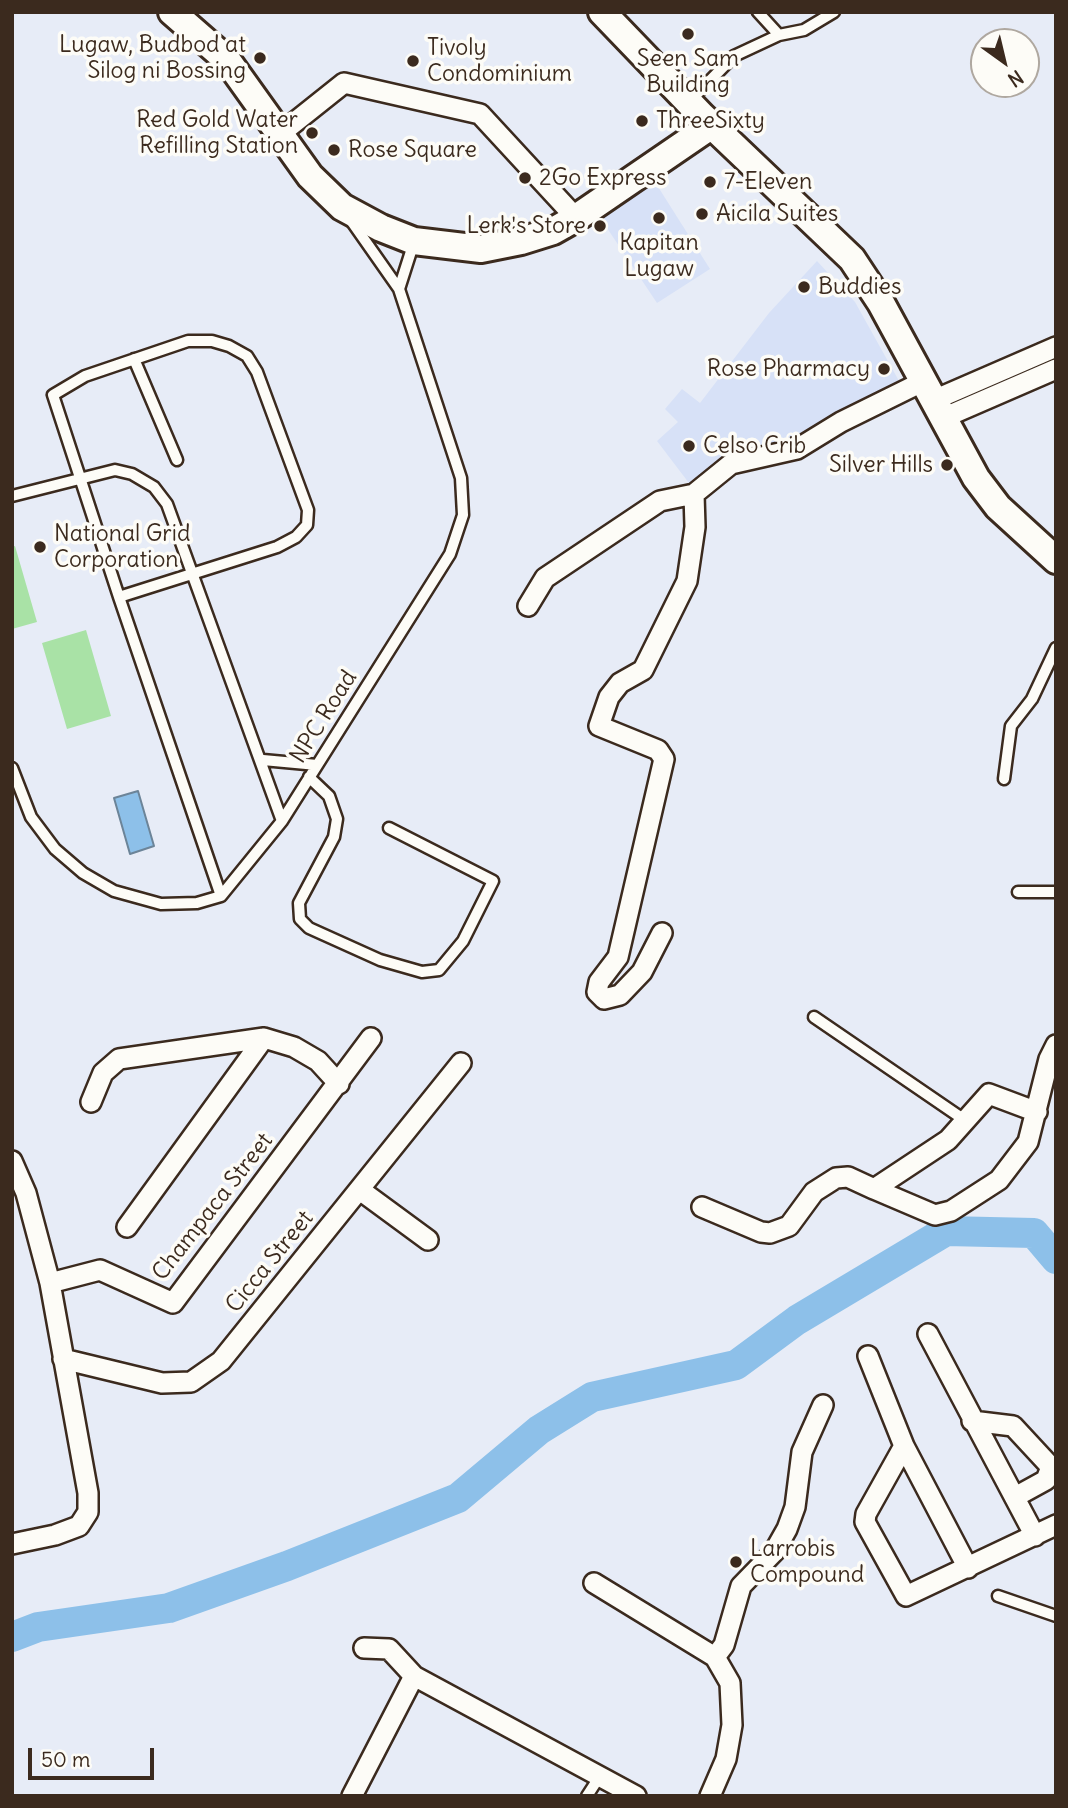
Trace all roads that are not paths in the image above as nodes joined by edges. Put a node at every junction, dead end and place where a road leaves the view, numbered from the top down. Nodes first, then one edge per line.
1 (172, 12) edge
2 (602, 12) edge
3 (758, 12) edge
4 (834, 12) edge
5 (779, 35) junction
6 (688, 102) junction
7 (712, 125) junction
8 (280, 134) junction
9 (342, 207) junction
10 (576, 218) junction
11 (414, 241) junction
12 (399, 289) junction
13 (1056, 347) edge
14 (134, 359) junction
15 (1056, 369) edge
16 (934, 400) junction
17 (177, 460) dead end
18 (79, 477) junction
19 (694, 494) junction
20 (12, 496) edge
21 (1056, 560) edge
22 (193, 575) junction
23 (119, 597) junction
24 (528, 606) dead end
25 (1056, 648) edge
26 (262, 760) junction
27 (317, 765) junction
28 (12, 768) edge
29 (309, 777) junction
30 (1004, 779) dead end
31 (14, 781) edge
32 (282, 821) junction
33 (389, 828) dead end
34 (1018, 892) dead end
35 (1056, 892) edge
36 (221, 896) junction
37 (662, 933) dead end
38 (814, 1017) dead end
39 (264, 1038) junction
40 (371, 1038) dead end
41 (1056, 1045) edge
42 (461, 1063) dead end
43 (339, 1084) junction
44 (91, 1102) dead end
45 (1037, 1112) junction
46 (966, 1121) junction
47 (12, 1161) edge
48 (874, 1189) junction
49 (360, 1190) junction
50 (702, 1207) dead end
51 (127, 1227) dead end
52 (428, 1240) dead end
53 (50, 1283) junction
54 (928, 1334) dead end
55 (868, 1356) dead end
56 (63, 1359) junction
57 (823, 1405) dead end
58 (972, 1421) junction
59 (904, 1446) junction
60 (1015, 1497) junction
61 (1056, 1525) edge
62 (1035, 1536) junction
63 (12, 1544) edge
64 (968, 1568) junction
65 (594, 1583) dead end
66 (998, 1597) dead end
67 (1056, 1616) edge
68 (364, 1648) dead end
69 (715, 1657) junction
70 (414, 1676) junction
71 (601, 1776) junction
72 (352, 1796) edge
73 (587, 1796) edge
74 (636, 1796) edge
75 (710, 1796) edge

1 - 8 main road
2 - 6 main road
3 - 5 lane
4 - 5 lane
5 - 6 lane
6 - 7 main road
7 - 10 main road
7 - 16 main road
8 - 9 main road
8 - 10 street
9 - 11 main road
9 - 12 lane, NPC Road
10 - 11 main road
11 - 12 lane
12 - 27 lane, NPC Road
13 - 16 street
14 - 17 lane
14 - 18 lane
14 - 22 lane
15 - 16 street
16 - 19 street
16 - 21 main road
18 - 20 lane
18 - 22 lane
18 - 23 lane
19 - 24 street
19 - 37 street
22 - 23 lane
22 - 26 lane
23 - 36 lane
25 - 30 lane
26 - 27 lane
26 - 32 lane
27 - 29 lane, NPC Road
28 - 31 lane
29 - 32 lane, NPC Road
29 - 33 lane
31 - 36 lane
32 - 36 lane, NPC Road
34 - 35 lane
38 - 46 lane
39 - 43 street
39 - 44 street
39 - 51 street
40 - 43 street, Champaca Street
41 - 45 street
42 - 49 street, Cicca Street
43 - 53 street, Champaca Street
45 - 46 street
45 - 48 street
46 - 48 street
47 - 53 street
48 - 50 street
49 - 52 street
49 - 56 street, Cicca Street
53 - 56 street
54 - 58 street
55 - 59 street
56 - 63 street
57 - 69 street
58 - 60 street
58 - 60 street
59 - 64 street
59 - 64 street
60 - 62 street
61 - 62 street
62 - 64 street
65 - 69 street
66 - 67 lane
68 - 70 street
69 - 75 street
70 - 71 street
70 - 72 street
71 - 73 lane
71 - 74 street

